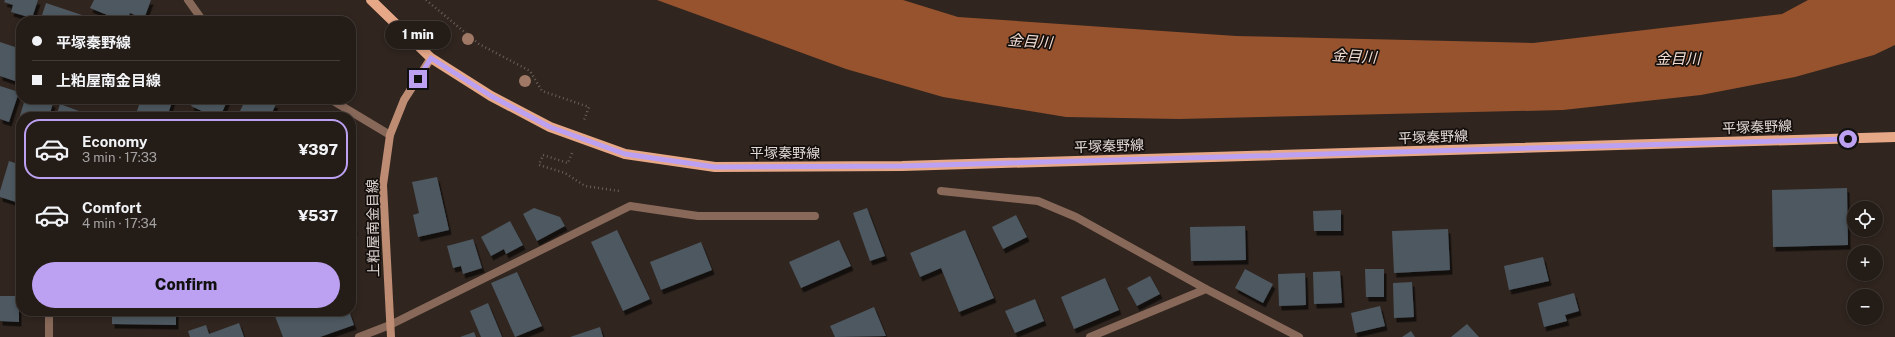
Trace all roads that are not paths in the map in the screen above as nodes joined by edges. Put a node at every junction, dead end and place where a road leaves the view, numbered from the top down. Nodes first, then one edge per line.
1 (188, 0) edge
2 (371, 0) edge
3 (199, 16) edge
4 (431, 58) junction
5 (338, 104) edge
6 (352, 112) edge
7 (356, 115) edge
8 (390, 135) junction
9 (1895, 137) edge
10 (941, 191) dead end
11 (815, 216) dead end
12 (1206, 290) junction
13 (50, 316) edge
14 (390, 325) junction
15 (49, 337) edge
16 (359, 337) edge
17 (391, 337) edge
18 (1090, 337) edge
19 (1299, 337) edge

1 - 3 street
2 - 4 main road, 平塚秦野線
4 - 8 main road, 上粕屋南金目線
4 - 9 main road, 平塚秦野線
5 - 6 street
7 - 8 street
8 - 14 main road, 上粕屋南金目線
10 - 12 street
11 - 14 street
12 - 18 street
12 - 19 street
13 - 15 street
14 - 16 street
14 - 17 main road, 上粕屋南金目線

